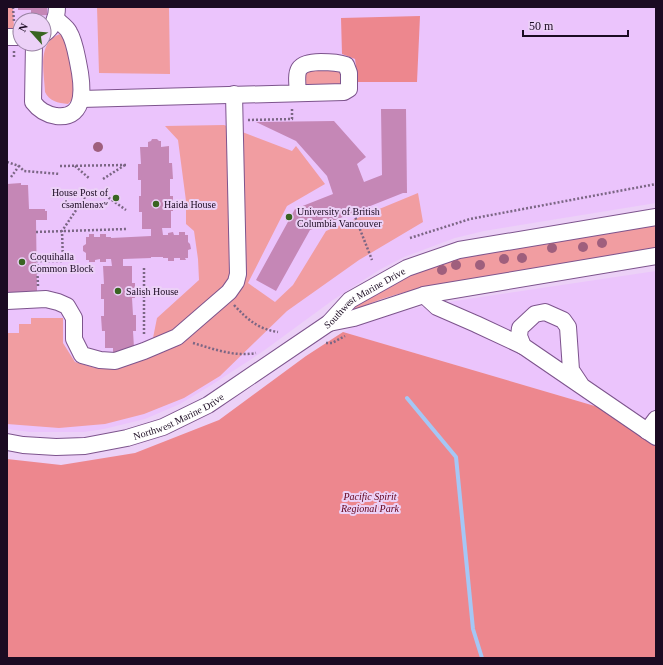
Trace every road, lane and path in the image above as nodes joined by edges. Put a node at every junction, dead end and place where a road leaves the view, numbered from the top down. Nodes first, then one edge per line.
1 (56, 13) edge
2 (34, 52) edge
3 (295, 93) joint
4 (234, 94) junction
5 (81, 99) junction
6 (235, 121) junction
7 (7, 162) edge
8 (19, 166) junction
9 (60, 166) dead end
10 (75, 166) junction
11 (60, 174) dead end
12 (11, 177) dead end
13 (90, 179) dead end
14 (103, 179) dead end
15 (656, 184) edge
16 (89, 191) dead end
17 (102, 193) dead end
18 (126, 210) dead end
19 (354, 214) dead end
20 (656, 217) edge
21 (127, 229) dead end
22 (62, 230) junction
23 (36, 232) dead end
24 (410, 238) dead end
25 (656, 256) edge
26 (372, 260) dead end
27 (144, 268) dead end
28 (38, 288) dead end
29 (229, 292) junction
30 (424, 295) junction
31 (7, 301) edge
32 (329, 323) junction
33 (278, 332) dead end
34 (171, 340) junction
35 (523, 346) junction
36 (144, 351) junction
37 (256, 353) dead end
38 (581, 385) junction
39 (653, 429) edge
40 (7, 442) edge

1 - 5 street
2 - 5 street
3 - 4 street
3 - 6 path
4 - 5 street
4 - 6 street
6 - 29 street
7 - 8 path
8 - 11 path
8 - 12 path
9 - 10 path
10 - 13 path
10 - 14 path
15 - 24 path
16 - 22 path
17 - 18 path
19 - 26 path
20 - 32 street, Southwest Marine Drive
21 - 22 path
22 - 23 path
22 - 28 path
25 - 30 street, Southwest Marine Drive
27 - 36 path
29 - 33 path
29 - 34 street
30 - 32 street, Southwest Marine Drive
30 - 35 street
31 - 36 street
32 - 40 street, Northwest Marine Drive
34 - 36 street
34 - 37 path
35 - 38 street
35 - 38 street
38 - 39 street

